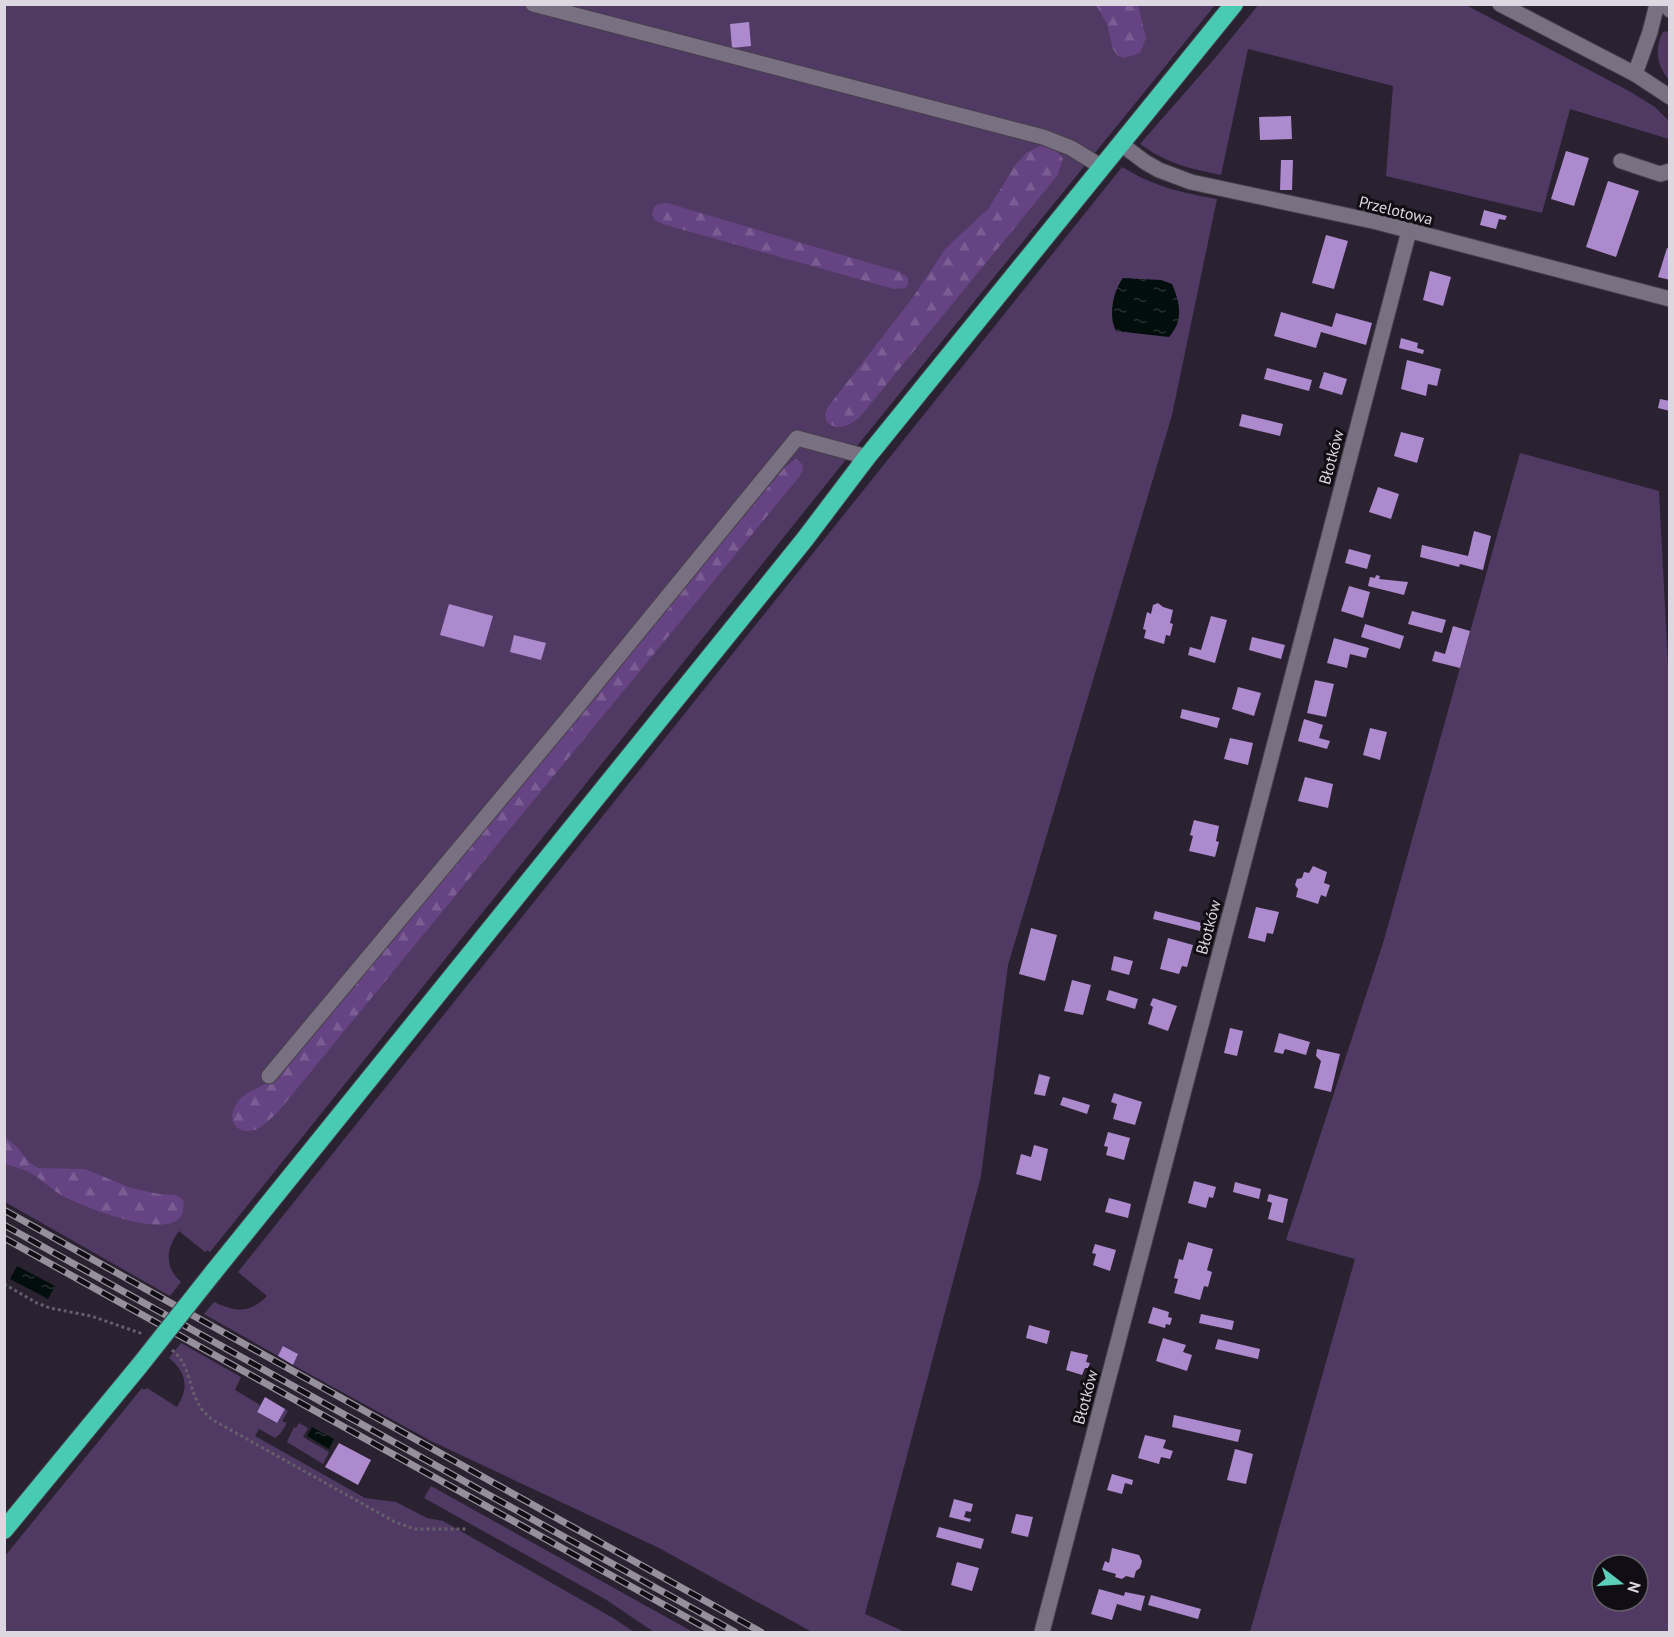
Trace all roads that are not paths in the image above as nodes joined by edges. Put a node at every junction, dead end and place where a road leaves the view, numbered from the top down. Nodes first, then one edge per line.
1 (533, 4) edge
2 (1234, 4) edge
3 (1500, 4) edge
4 (1657, 4) edge
5 (1665, 4) edge
6 (1670, 10) edge
7 (1635, 74) junction
8 (1670, 98) edge
9 (1121, 144) junction
10 (1621, 161) dead end
11 (1102, 167) junction
12 (1670, 171) edge
13 (1409, 231) junction
14 (1670, 299) edge
15 (867, 457) junction
16 (269, 1076) dead end
17 (4, 1530) edge
18 (1042, 1632) edge

1 - 11 street
2 - 9 highway
3 - 7 street
4 - 7 street
5 - 6 street
7 - 8 street
9 - 11 highway
9 - 13 street, Przelotowa
10 - 12 street
11 - 15 highway
13 - 14 street, Przelotowa
13 - 18 street, Błotków
15 - 16 street
15 - 17 highway, bridge

